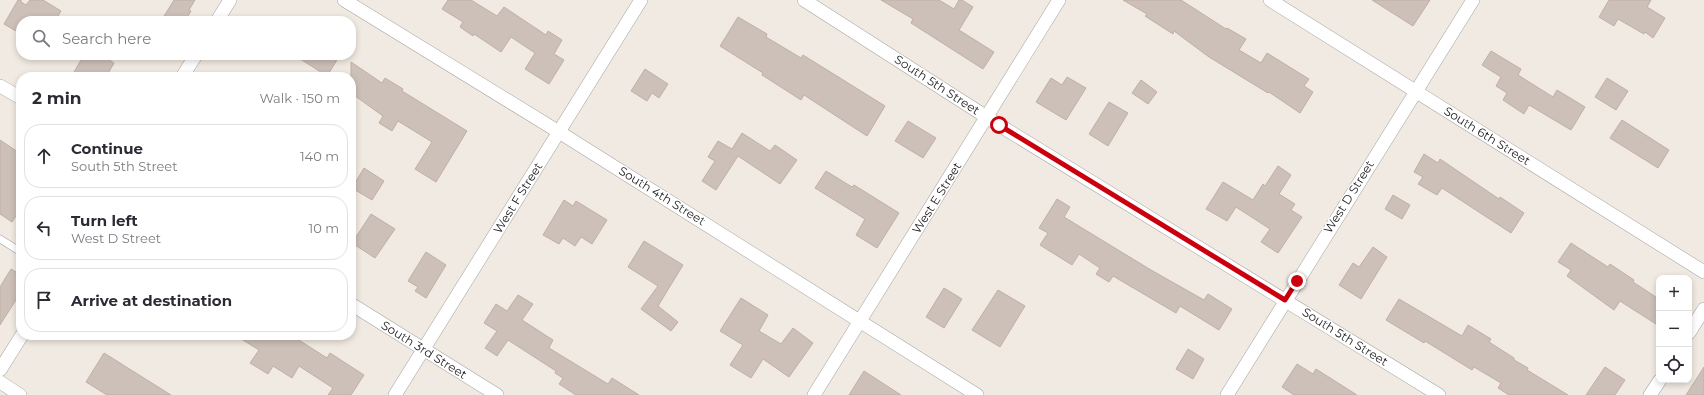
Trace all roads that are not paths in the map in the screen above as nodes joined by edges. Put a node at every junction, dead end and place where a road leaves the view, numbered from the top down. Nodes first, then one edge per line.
1 (230, 0) edge
2 (344, 0) edge
3 (641, 0) edge
4 (804, 0) edge
5 (1059, 0) edge
6 (1270, 0) edge
7 (1473, 0) edge
8 (220, 16) edge
9 (193, 60) edge
10 (185, 72) edge
11 (0, 86) edge
12 (1416, 90) junction
13 (16, 95) edge
14 (987, 117) junction
15 (559, 132) junction
16 (0, 239) edge
17 (16, 249) edge
18 (1704, 272) edge
19 (1285, 300) junction
20 (356, 307) edge
21 (1704, 309) edge
22 (860, 321) junction
23 (1692, 328) edge
24 (19, 340) edge
25 (423, 349) junction
26 (0, 370) edge
27 (0, 382) edge
28 (1658, 383) edge
29 (20, 395) edge
30 (395, 395) edge
31 (497, 395) edge
32 (814, 395) edge
33 (977, 395) edge
34 (1227, 395) edge
35 (1439, 395) edge
36 (1650, 395) edge

1 - 8 street
2 - 15 street, South 4th Street
3 - 15 street, West F Street
4 - 14 street, South 5th Street
5 - 14 street, West E Street
6 - 12 street, South 6th Street
7 - 12 street, West D Street
9 - 10 street
11 - 13 street
12 - 18 street, South 6th Street
12 - 19 street, West D Street
14 - 19 street, South 5th Street
14 - 22 street, West E Street
15 - 22 street, South 4th Street
15 - 25 street, West F Street
16 - 17 lane
19 - 34 street, West D Street
19 - 35 street, South 5th Street
20 - 25 street, South 3rd Street
21 - 23 street
22 - 32 street, West E Street
22 - 33 street, South 4th Street
24 - 26 street
25 - 30 street, West F Street
25 - 31 street, South 3rd Street
27 - 29 street
28 - 36 street

